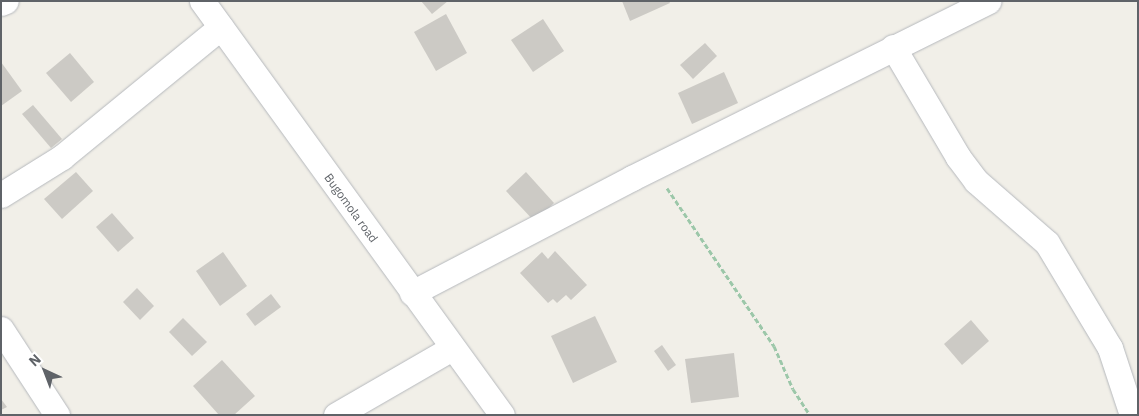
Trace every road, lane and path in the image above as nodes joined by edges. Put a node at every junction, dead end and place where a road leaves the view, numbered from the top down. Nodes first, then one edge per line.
1 (6, 1) edge
2 (202, 1) edge
3 (988, 1) edge
4 (1, 3) edge
5 (221, 28) junction
6 (893, 47) junction
7 (653, 167) junction
8 (1, 195) edge
9 (412, 292) junction
10 (1, 329) edge
11 (452, 348) junction
12 (56, 415) edge
13 (336, 415) edge
14 (502, 415) edge
15 (810, 415) edge
16 (1132, 415) edge

1 - 4 street
2 - 5 street, Bugomola road
3 - 6 street
5 - 8 street
5 - 9 street, Bugomola road
6 - 7 street
6 - 16 street
7 - 9 street
7 - 15 path
9 - 11 street, Bugomola road
10 - 12 street
11 - 13 street
11 - 14 street, Bugomola road

